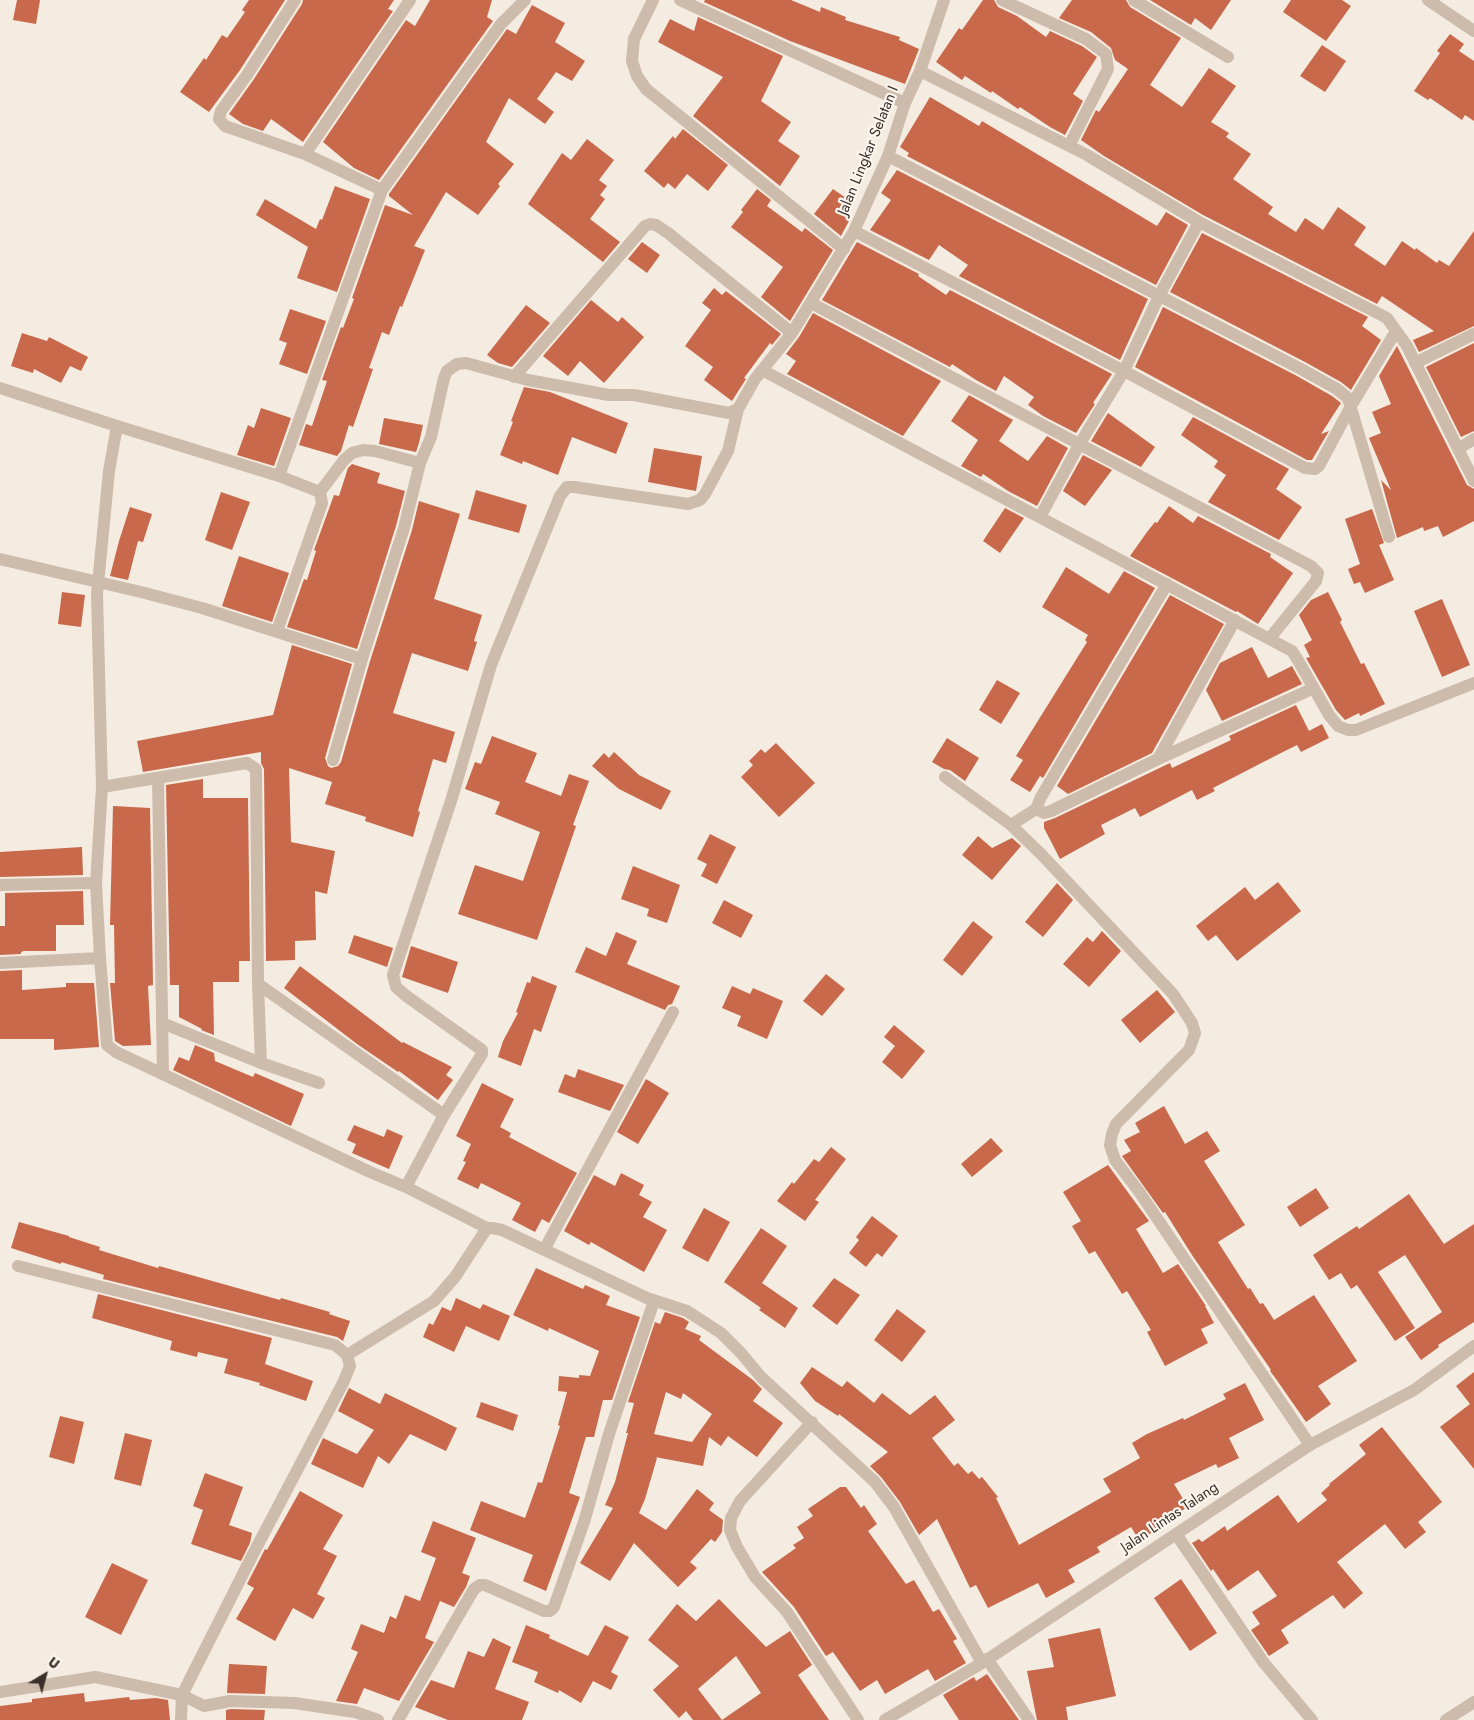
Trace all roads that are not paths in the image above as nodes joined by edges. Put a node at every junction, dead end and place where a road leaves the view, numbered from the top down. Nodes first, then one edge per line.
1 (296, 0) edge
2 (410, 0) edge
3 (525, 0) edge
4 (653, 0) edge
5 (680, 0) edge
6 (944, 0) edge
7 (1002, 0) edge
8 (1134, 0) edge
9 (1428, 0) edge
10 (1474, 31) edge
11 (1228, 57) dead end
12 (920, 71) junction
13 (904, 103) junction
14 (1069, 146) junction
15 (305, 154) junction
16 (888, 156) junction
17 (382, 190) junction
18 (1199, 222) junction
19 (854, 231) junction
20 (844, 249) junction
21 (1159, 296) junction
22 (811, 303) junction
23 (1396, 331) junction
24 (792, 333) junction
25 (1474, 334) edge
26 (1415, 363) junction
27 (1124, 371) junction
28 (759, 375) junction
29 (514, 376) junction
30 (0, 388) edge
31 (1351, 406) junction
32 (738, 409) junction
33 (117, 426) junction
34 (1474, 439) edge
35 (1080, 445) junction
36 (1458, 449) junction
37 (420, 463) junction
38 (279, 476) junction
39 (1474, 482) edge
40 (320, 492) junction
41 (1040, 517) junction
42 (1389, 537) dead end
43 (0, 559) edge
44 (99, 583) junction
45 (1167, 584) junction
46 (1234, 620) junction
47 (277, 632) junction
48 (1270, 638) junction
49 (362, 659) junction
50 (1474, 682) edge
51 (1314, 688) junction
52 (1158, 759) junction
53 (333, 760) dead end
54 (945, 777) dead end
55 (158, 778) junction
56 (102, 787) junction
57 (1036, 810) junction
58 (1011, 825) junction
59 (96, 883) junction
60 (0, 885) edge
61 (100, 958) junction
62 (0, 963) edge
63 (258, 984) junction
64 (673, 1012) dead end
65 (162, 1023) junction
66 (261, 1063) junction
67 (163, 1074) junction
68 (319, 1083) dead end
69 (444, 1115) junction
70 (406, 1187) junction
71 (487, 1228) junction
72 (544, 1250) junction
73 (18, 1266) dead end
74 (654, 1301) junction
75 (1474, 1346) edge
76 (347, 1355) junction
77 (812, 1422) junction
78 (1310, 1445) junction
79 (1176, 1534) junction
80 (985, 1661) junction
81 (0, 1692) edge
82 (182, 1694) junction
83 (1474, 1702) edge
84 (181, 1720) edge
85 (378, 1720) edge
86 (398, 1720) edge
87 (858, 1720) edge
88 (885, 1720) edge
89 (1030, 1720) edge
90 (1312, 1720) edge
91 (1446, 1720) edge

1 - 15 street
2 - 15 street
3 - 17 street
4 - 20 street
5 - 13 street
6 - 12 street, Jalan Lingkar Selatan I
7 - 14 street
8 - 11 street
9 - 10 street
12 - 13 street, Jalan Lingkar Selatan I
12 - 14 street
13 - 16 street, Jalan Lingkar Selatan I
14 - 18 street
15 - 17 street
16 - 19 street, Jalan Lingkar Selatan I
16 - 21 street
17 - 38 street
18 - 21 street
18 - 23 street
19 - 20 street, Jalan Lingkar Selatan I
19 - 27 street
20 - 22 street, Jalan Lingkar Selatan I
21 - 27 street
21 - 31 street
22 - 24 street, Jalan Lingkar Selatan I
22 - 35 street
23 - 26 street
23 - 31 street
24 - 28 street, Jalan Lingkar Selatan I
24 - 29 street
25 - 26 street
26 - 36 street
27 - 31 street
27 - 35 street
28 - 32 street, Jalan Lingkar Selatan I
28 - 41 street
29 - 32 street
29 - 37 street
30 - 33 street
31 - 42 street
32 - 69 street, Jalan Lingkar Selatan I
33 - 38 street
33 - 44 street
34 - 36 street
35 - 41 street
35 - 48 street
36 - 39 street
37 - 40 street
37 - 49 street
38 - 40 street
40 - 47 street
41 - 45 street
43 - 44 street
44 - 47 street
44 - 56 street
45 - 46 street
45 - 57 street
46 - 48 street
46 - 52 street
47 - 49 street
48 - 51 street
49 - 53 street
50 - 51 street
51 - 52 street
52 - 57 street
54 - 58 street
55 - 56 street
55 - 63 street
55 - 65 street
56 - 59 street
57 - 58 street
58 - 78 street
59 - 60 street
59 - 61 street
61 - 62 street
61 - 67 street
63 - 66 street
63 - 69 street
64 - 72 street
65 - 66 street
65 - 67 street
66 - 68 street
67 - 70 street
69 - 70 street
70 - 71 street
71 - 72 street
71 - 76 street
72 - 74 street
73 - 76 street
74 - 77 street
74 - 86 street
75 - 78 street, Jalan Lintas Talang
76 - 82 street
77 - 80 street
77 - 87 street
78 - 79 street, Jalan Lintas Talang
79 - 80 street, Jalan Lintas Talang
79 - 90 street
80 - 88 street, Jalan Lintas Talang
80 - 89 street
81 - 82 street
82 - 84 street
82 - 85 street
83 - 91 street

